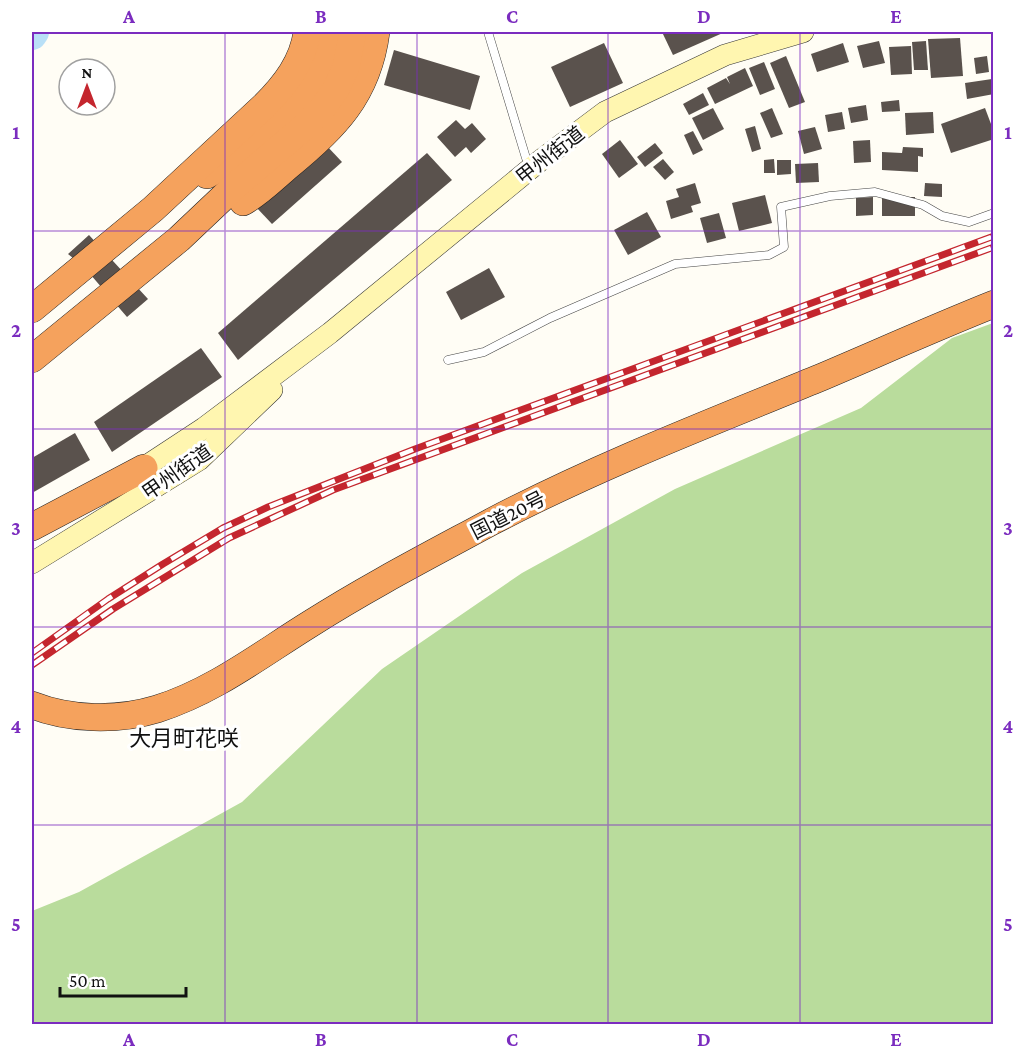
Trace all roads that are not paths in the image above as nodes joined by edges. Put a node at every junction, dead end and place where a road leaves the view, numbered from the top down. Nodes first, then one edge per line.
1 (292, 32) edge
2 (307, 32) edge
3 (331, 32) edge
4 (353, 32) edge
5 (376, 32) edge
6 (488, 32) edge
7 (803, 32) edge
8 (532, 167) junction
9 (153, 209) junction
10 (993, 213) edge
11 (179, 239) junction
12 (993, 304) edge
13 (32, 309) edge
14 (330, 333) junction
15 (32, 359) edge
16 (448, 360) dead end
17 (144, 468) junction
18 (32, 527) edge
19 (32, 535) edge
20 (32, 563) edge
21 (32, 705) edge

1 - 9 highway
2 - 9 highway
3 - 9 highway
4 - 11 highway
5 - 11 highway
6 - 8 lane
7 - 8 main road, 甲州街道
8 - 14 main road, 甲州街道
9 - 13 highway
10 - 16 lane
11 - 15 highway
12 - 21 highway, 国道20号
14 - 17 main road, 甲州街道
14 - 20 main road, 甲州街道
17 - 18 highway
17 - 19 main road, 甲州街道

